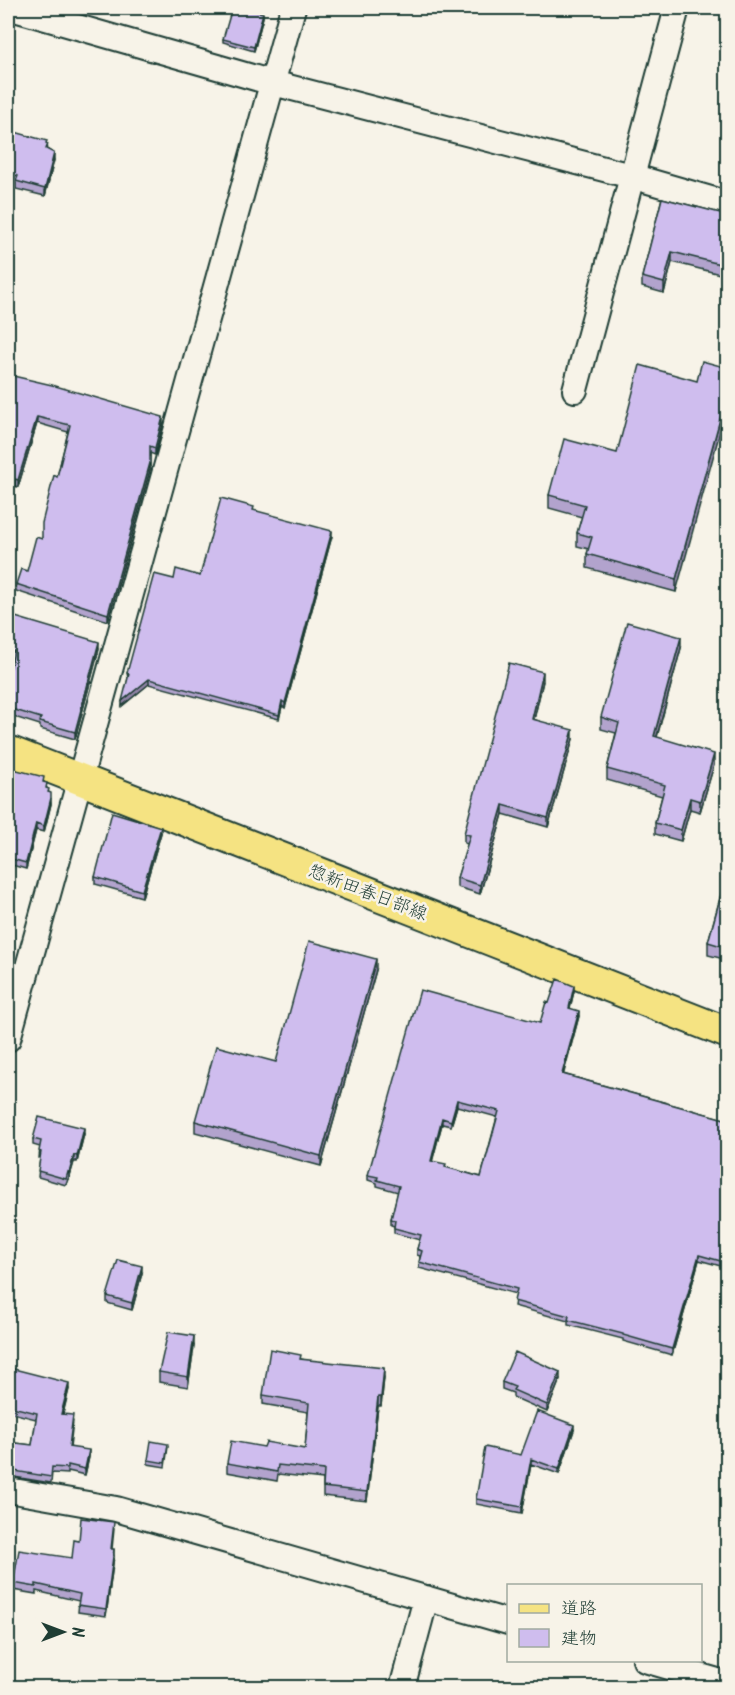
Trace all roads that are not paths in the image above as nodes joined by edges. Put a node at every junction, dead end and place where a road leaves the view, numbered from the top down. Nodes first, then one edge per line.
1 (11, 8) edge
2 (293, 8) edge
3 (677, 8) edge
4 (273, 83) junction
5 (631, 176) junction
6 (728, 204) edge
7 (575, 390) dead end
8 (8, 751) edge
9 (80, 779) junction
10 (728, 1033) edge
11 (8, 1039) edge
12 (8, 1490) edge
13 (426, 1599) junction
14 (507, 1622) edge
15 (652, 1662) edge
16 (728, 1684) edge
17 (402, 1688) edge

1 - 4 street
2 - 4 street
3 - 5 street
4 - 5 street
4 - 9 street
5 - 6 street
5 - 7 street
8 - 9 main road, 惣新田春日部線
9 - 10 main road, 惣新田春日部線
9 - 11 street
12 - 13 street
13 - 14 street
13 - 17 street
15 - 16 street

